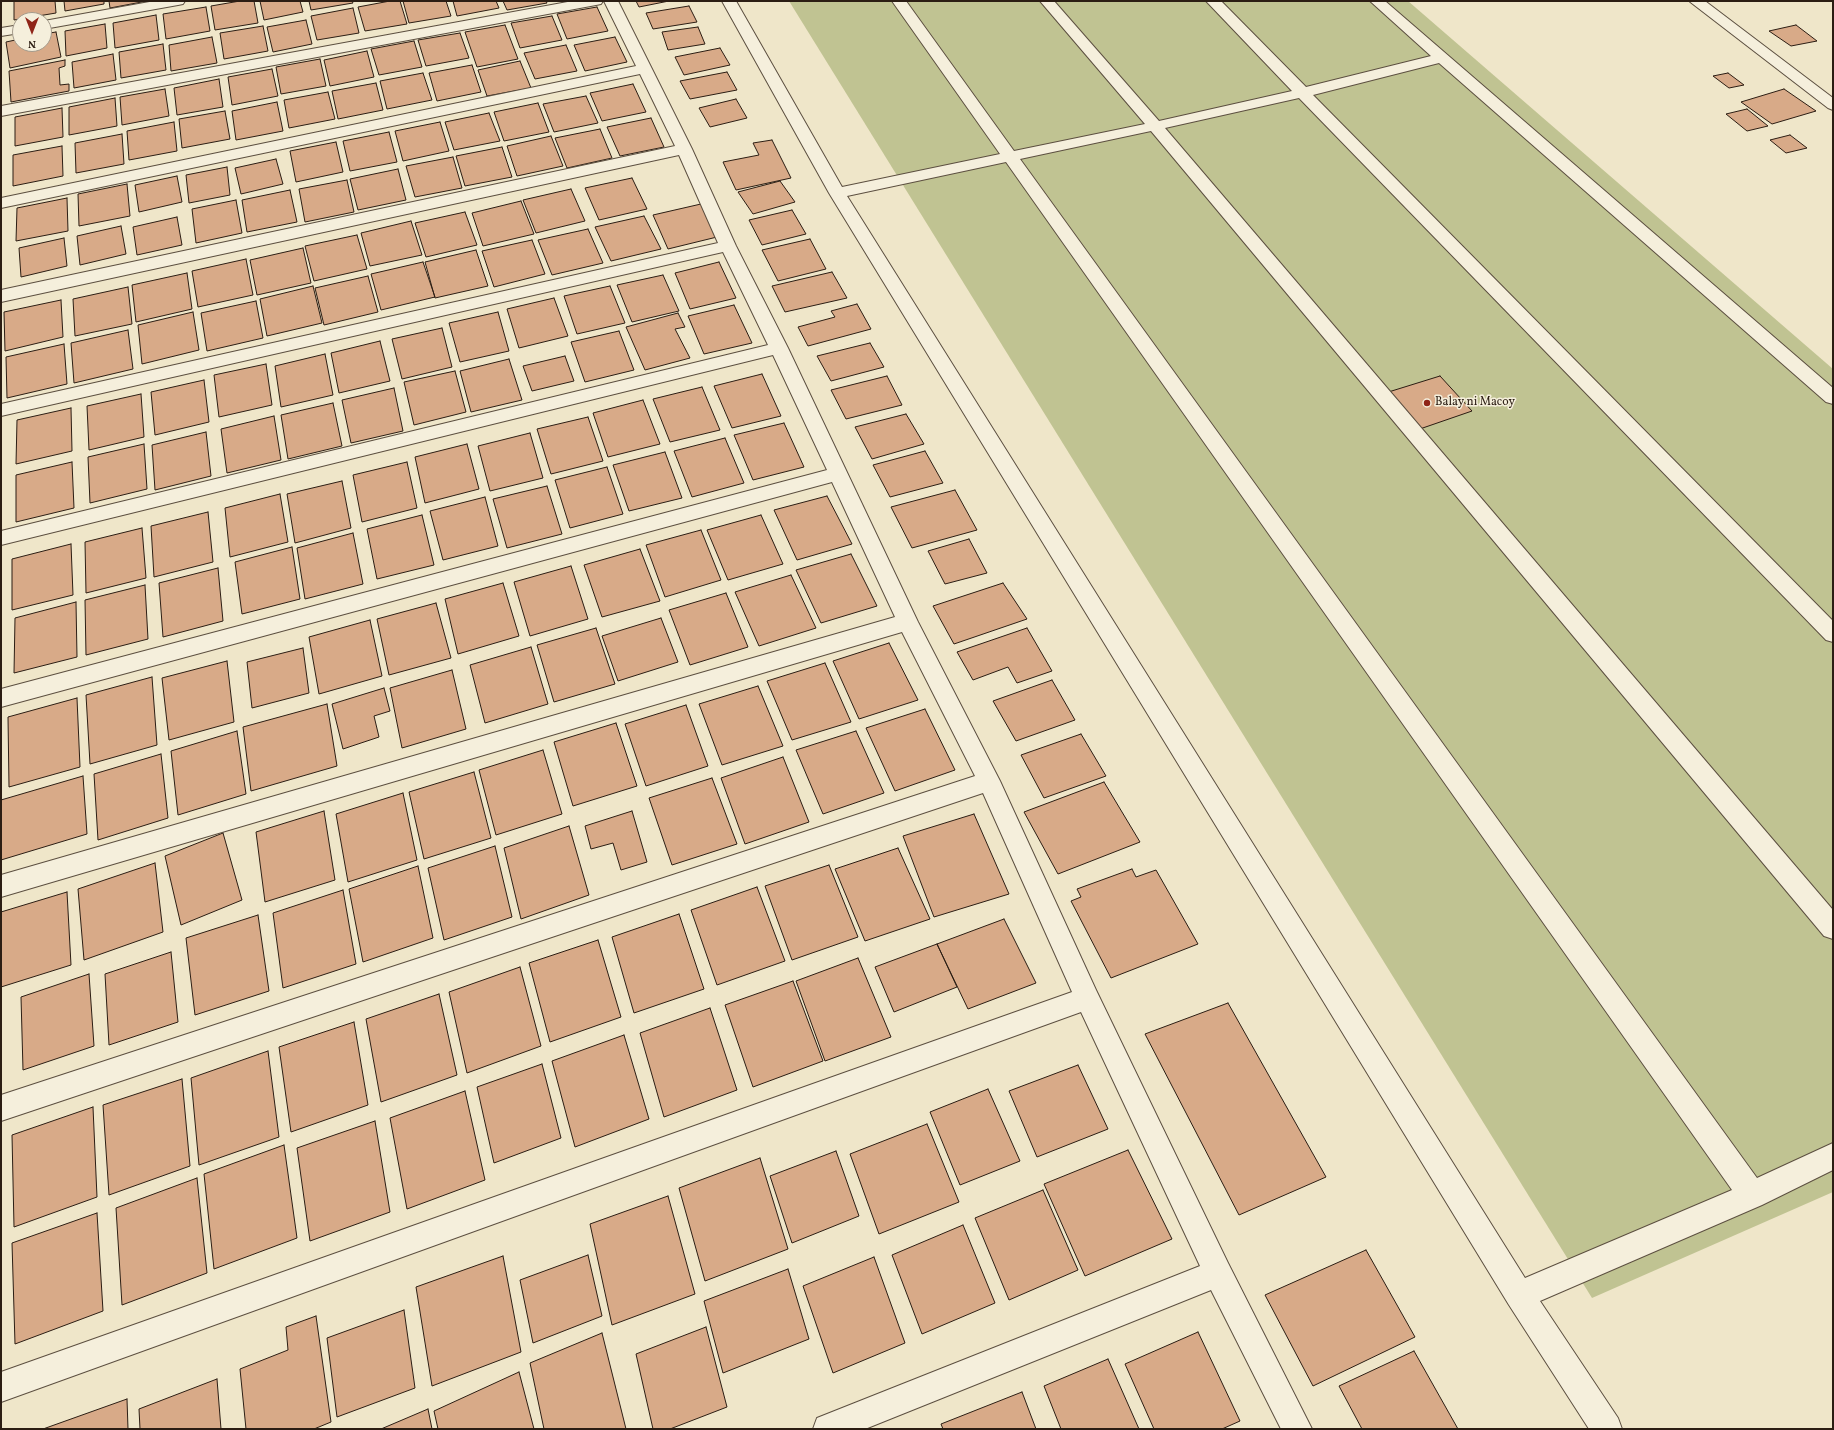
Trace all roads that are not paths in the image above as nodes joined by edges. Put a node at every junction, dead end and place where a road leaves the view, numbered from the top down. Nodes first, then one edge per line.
1 (178, 1) edge
2 (596, 1) edge
3 (611, 1) edge
4 (729, 1) edge
5 (899, 1) edge
6 (1047, 1) edge
7 (1213, 1) edge
8 (1377, 1) edge
9 (1696, 1) edge
10 (52, 24) edge
11 (12, 30) edge
12 (1, 32) edge
13 (1441, 58) junction
14 (644, 69) junction
15 (1302, 93) junction
16 (1833, 105) edge
17 (1, 111) edge
18 (1155, 126) junction
19 (684, 149) junction
20 (1012, 157) junction
21 (837, 192) junction
22 (1, 203) edge
23 (728, 246) junction
24 (1, 296) edge
25 (779, 348) junction
26 (1833, 398) edge
27 (1, 410) edge
28 (837, 474) junction
29 (1, 538) edge
30 (908, 622) junction
31 (1833, 634) edge
32 (1, 698) edge
33 (989, 781) junction
34 (1, 886) edge
35 (1833, 928) edge
36 (1087, 998) junction
37 (1, 1108) edge
38 (1833, 1156) edge
39 (1752, 1195) junction
40 (1218, 1273) junction
41 (1519, 1295) junction
42 (1, 1387) edge
43 (828, 1429) edge
44 (1297, 1429) edge
45 (1607, 1429) edge

1 - 10 street
2 - 17 street
3 - 14 street
4 - 21 street
5 - 20 street
6 - 18 street
7 - 15 street
8 - 13 street
9 - 16 street
11 - 12 street
13 - 15 street
13 - 26 street
14 - 19 street
14 - 22 street
15 - 18 street
15 - 31 street
18 - 20 street
18 - 35 street
19 - 23 street
19 - 24 street
20 - 21 street
20 - 39 street
21 - 41 street
23 - 25 street
23 - 27 street
25 - 28 street
25 - 29 street
28 - 30 street
28 - 32 street
30 - 33 street
30 - 34 street
33 - 36 street
33 - 37 street
36 - 40 street
36 - 42 street
38 - 39 street
39 - 41 street
40 - 43 street
40 - 44 street
41 - 45 street

